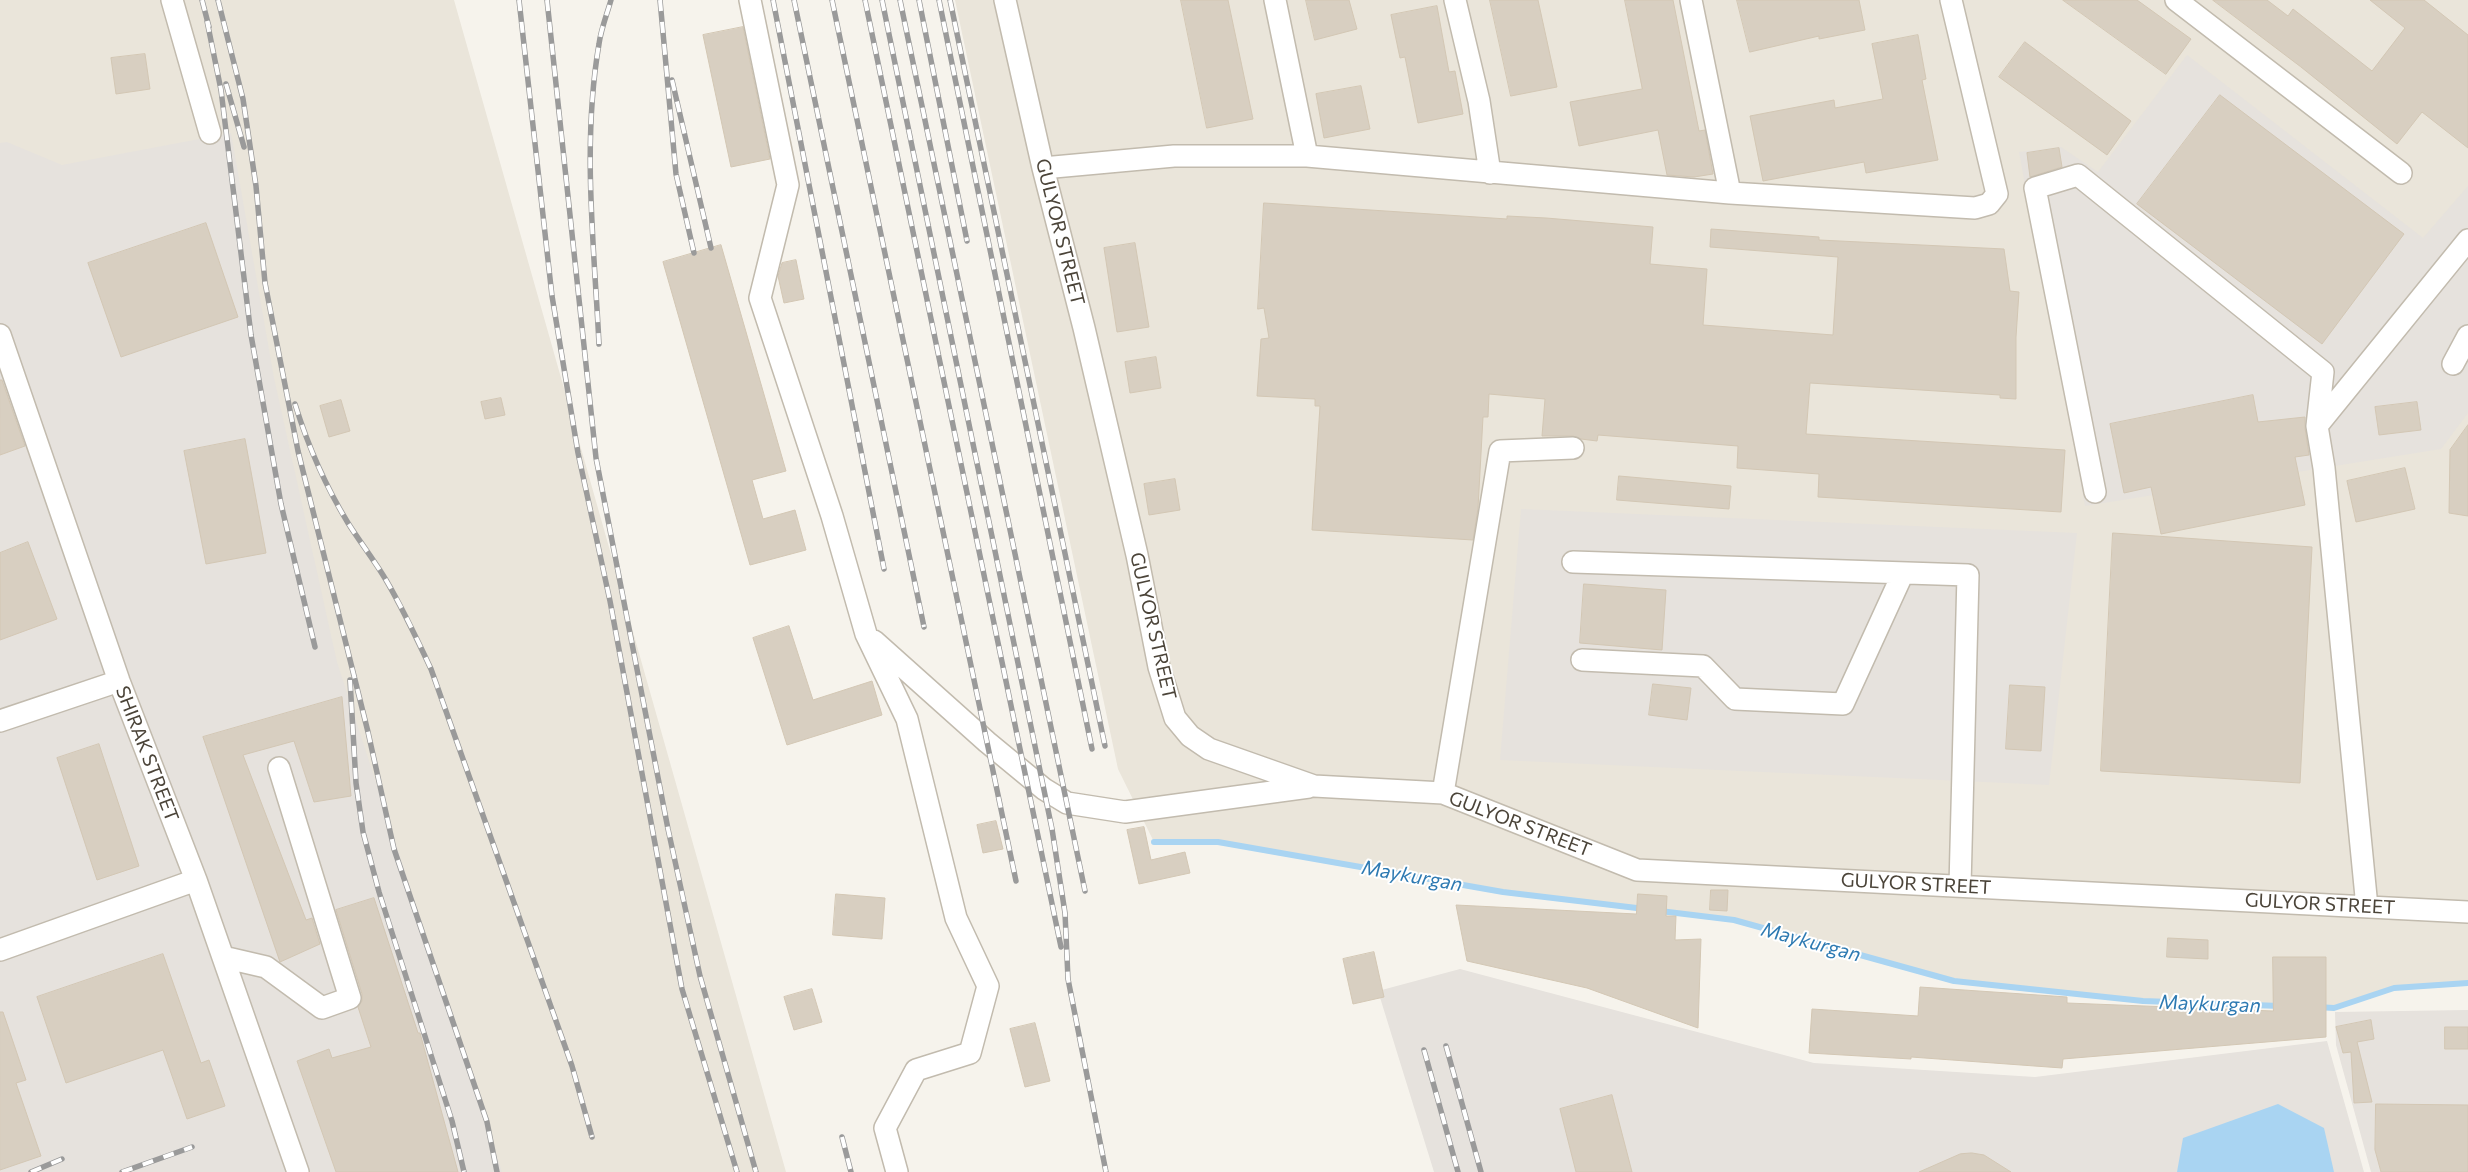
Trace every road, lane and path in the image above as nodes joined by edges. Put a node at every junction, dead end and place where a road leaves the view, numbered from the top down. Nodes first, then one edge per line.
1 (172, 0) edge
2 (750, 0) edge
3 (1005, 0) edge
4 (1274, 0) edge
5 (1455, 0) edge
6 (1691, 0) edge
7 (1951, 0) edge
8 (2176, 0) edge
9 (210, 133) dead end
10 (1307, 156) junction
11 (1043, 168) junction
12 (1490, 173) junction
13 (2401, 173) dead end
14 (1730, 193) junction
15 (2468, 240) edge
16 (0, 335) edge
17 (2468, 336) edge
18 (2453, 364) dead end
19 (2317, 426) junction
20 (1574, 448) dead end
21 (2095, 492) dead end
22 (1574, 562) dead end
23 (1903, 573) junction
24 (866, 634) junction
25 (1582, 660) dead end
26 (119, 681) junction
27 (0, 721) edge
28 (280, 768) dead end
29 (1314, 786) junction
30 (1443, 793) junction
31 (196, 880) junction
32 (1960, 886) junction
33 (2367, 907) junction
34 (2468, 912) edge
35 (0, 950) edge
36 (223, 957) junction
37 (298, 1172) edge
38 (897, 1172) edge

1 - 9 street
2 - 24 street
3 - 11 street, GULYOR STREET
4 - 10 street
5 - 12 street
6 - 14 street
7 - 14 street
8 - 13 street
10 - 11 street
10 - 12 street
11 - 29 street, GULYOR STREET
12 - 14 street
15 - 19 street
16 - 26 street, SHIRAK STREET
17 - 18 street
19 - 21 street
19 - 33 street
20 - 30 street
22 - 23 street
23 - 25 street
23 - 32 street
24 - 29 street
24 - 38 street
26 - 27 street
26 - 31 street, SHIRAK STREET
28 - 36 street
29 - 30 street, GULYOR STREET
30 - 32 street, GULYOR STREET
31 - 35 street
31 - 36 street, SHIRAK STREET
32 - 33 street, GULYOR STREET
33 - 34 street, GULYOR STREET
36 - 37 street, SHIRAK STREET

